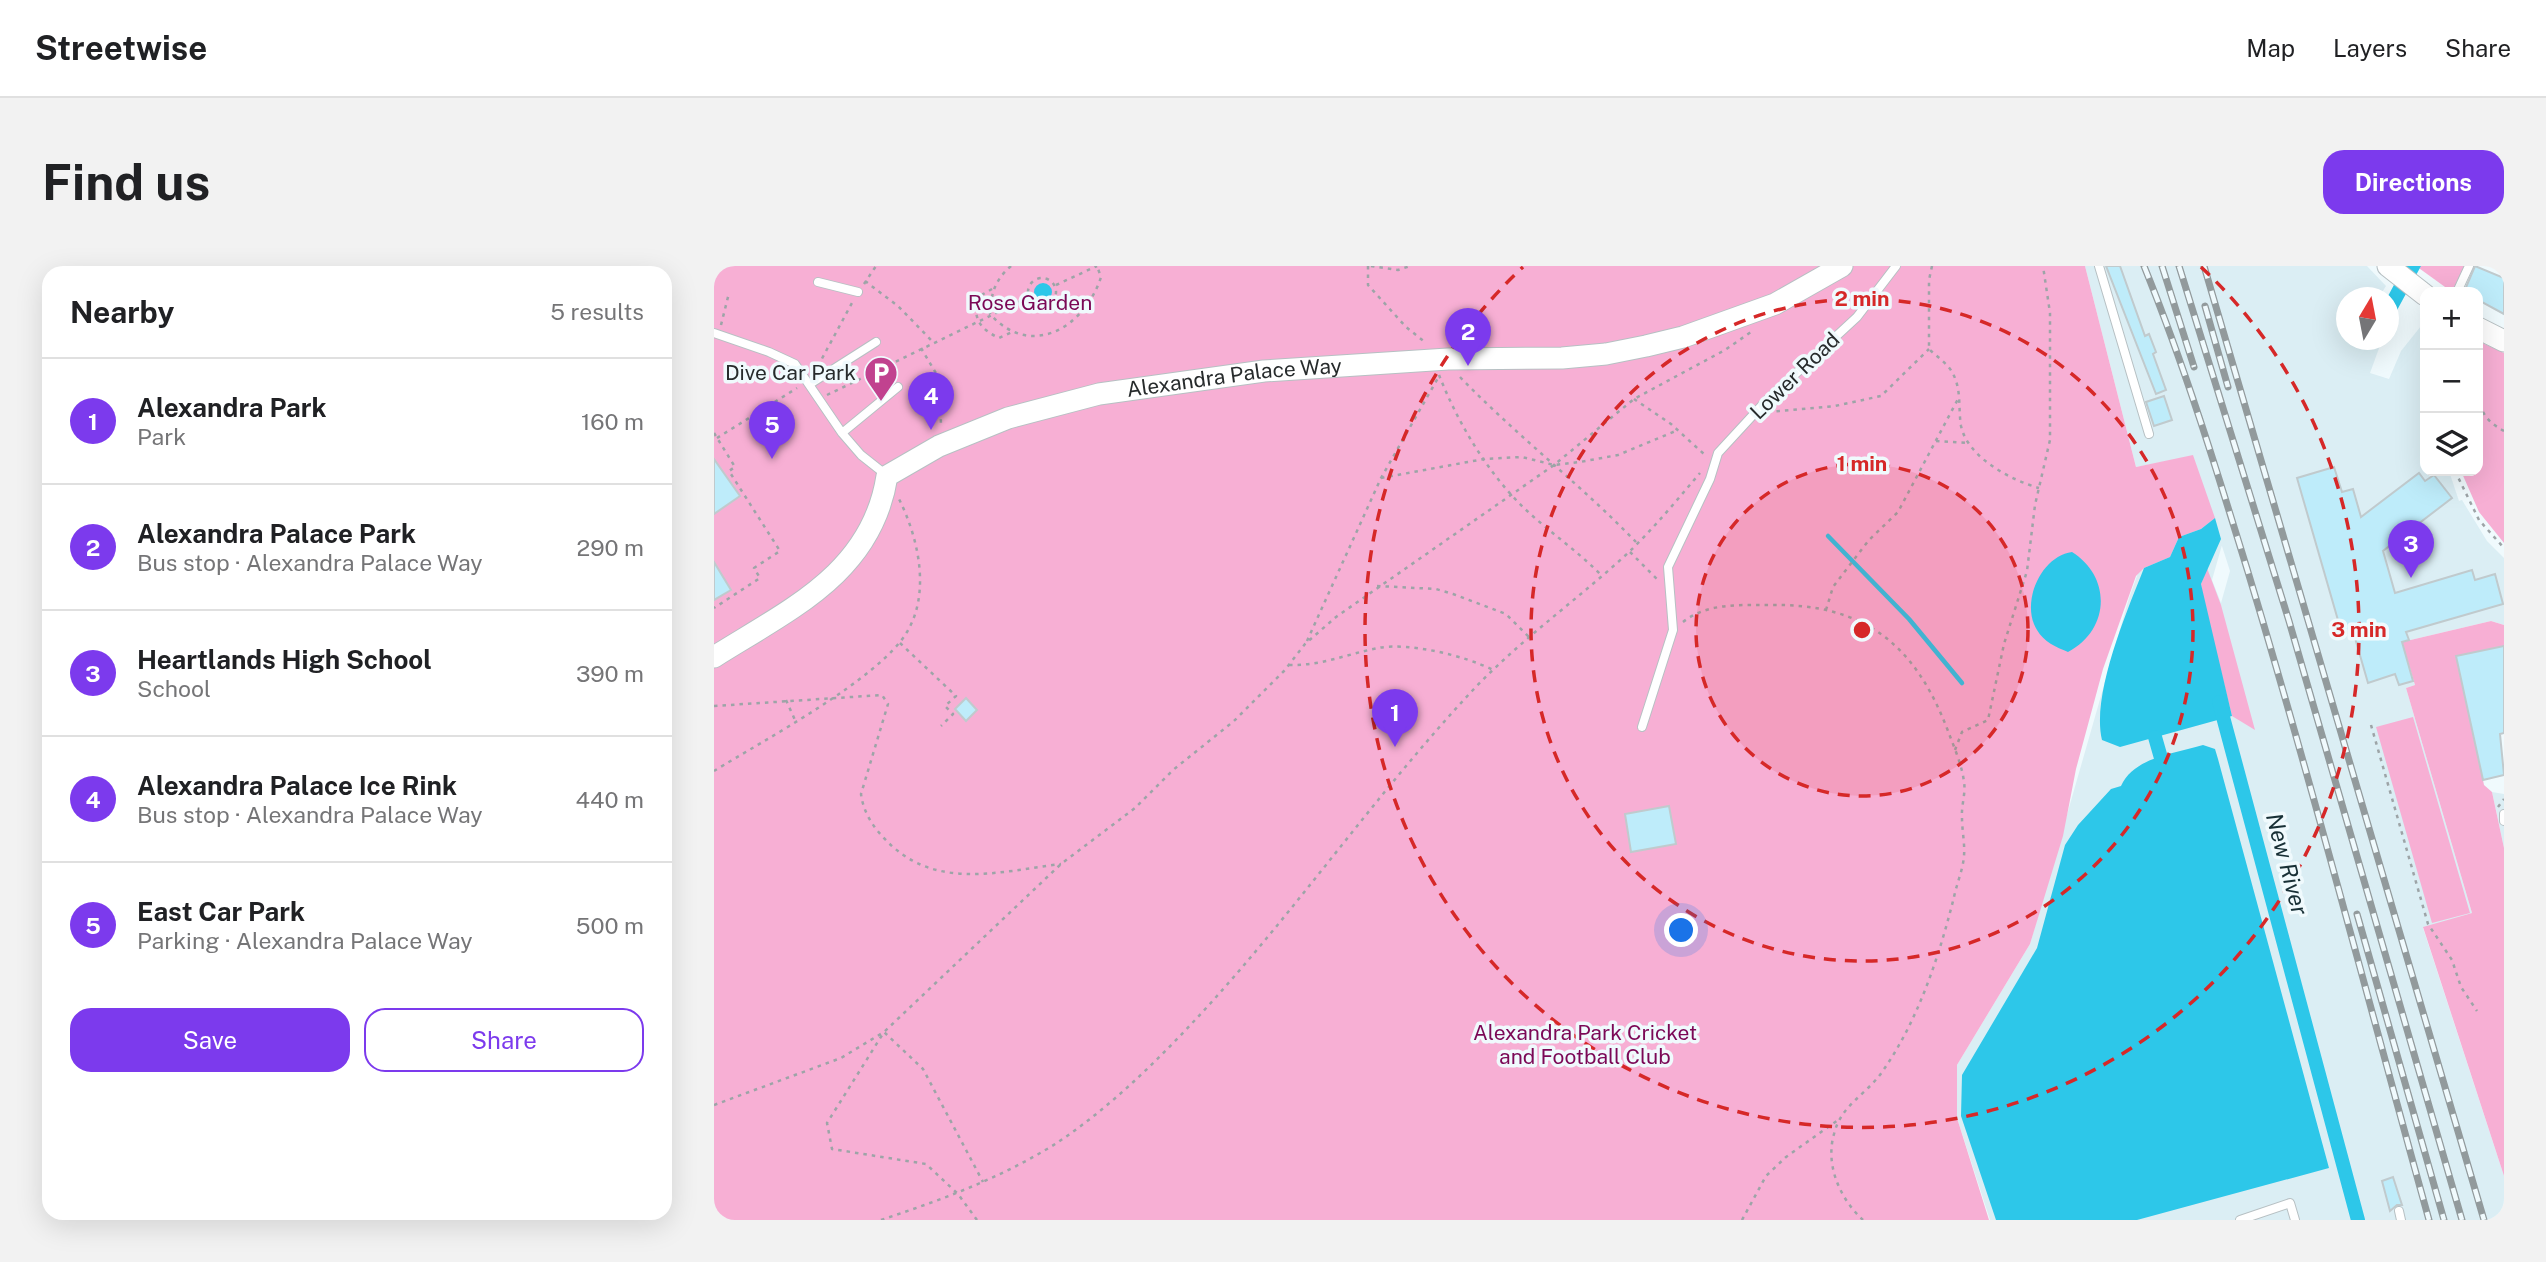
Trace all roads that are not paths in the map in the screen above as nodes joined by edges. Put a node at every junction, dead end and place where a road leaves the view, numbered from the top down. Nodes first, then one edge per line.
1 (1842, 266) edge
2 (1896, 266) edge
3 (2099, 266) edge
4 (2469, 266) edge
5 (818, 282) dead end
6 (2459, 287) edge
7 (858, 292) road end
8 (2483, 330) edge
9 (714, 333) edge
10 (2504, 341) edge
11 (876, 342) dead end
12 (810, 384) junction
13 (898, 387) dead end
14 (842, 433) junction
15 (2149, 433) dead end
16 (887, 476) junction
17 (714, 657) edge
18 (1642, 727) dead end
19 (2501, 811) edge
20 (2504, 821) edge
21 (2239, 1220) edge
22 (2295, 1220) edge

1 - 16 street, Alexandra Palace Way
2 - 18 lane, Lower Road
3 - 15 lane
4 - 6 lane
5 - 7 lane
8 - 10 street
9 - 12 lane
11 - 12 lane
12 - 14 lane
13 - 14 lane
14 - 16 lane
16 - 17 street
19 - 20 lane
21 - 22 lane

